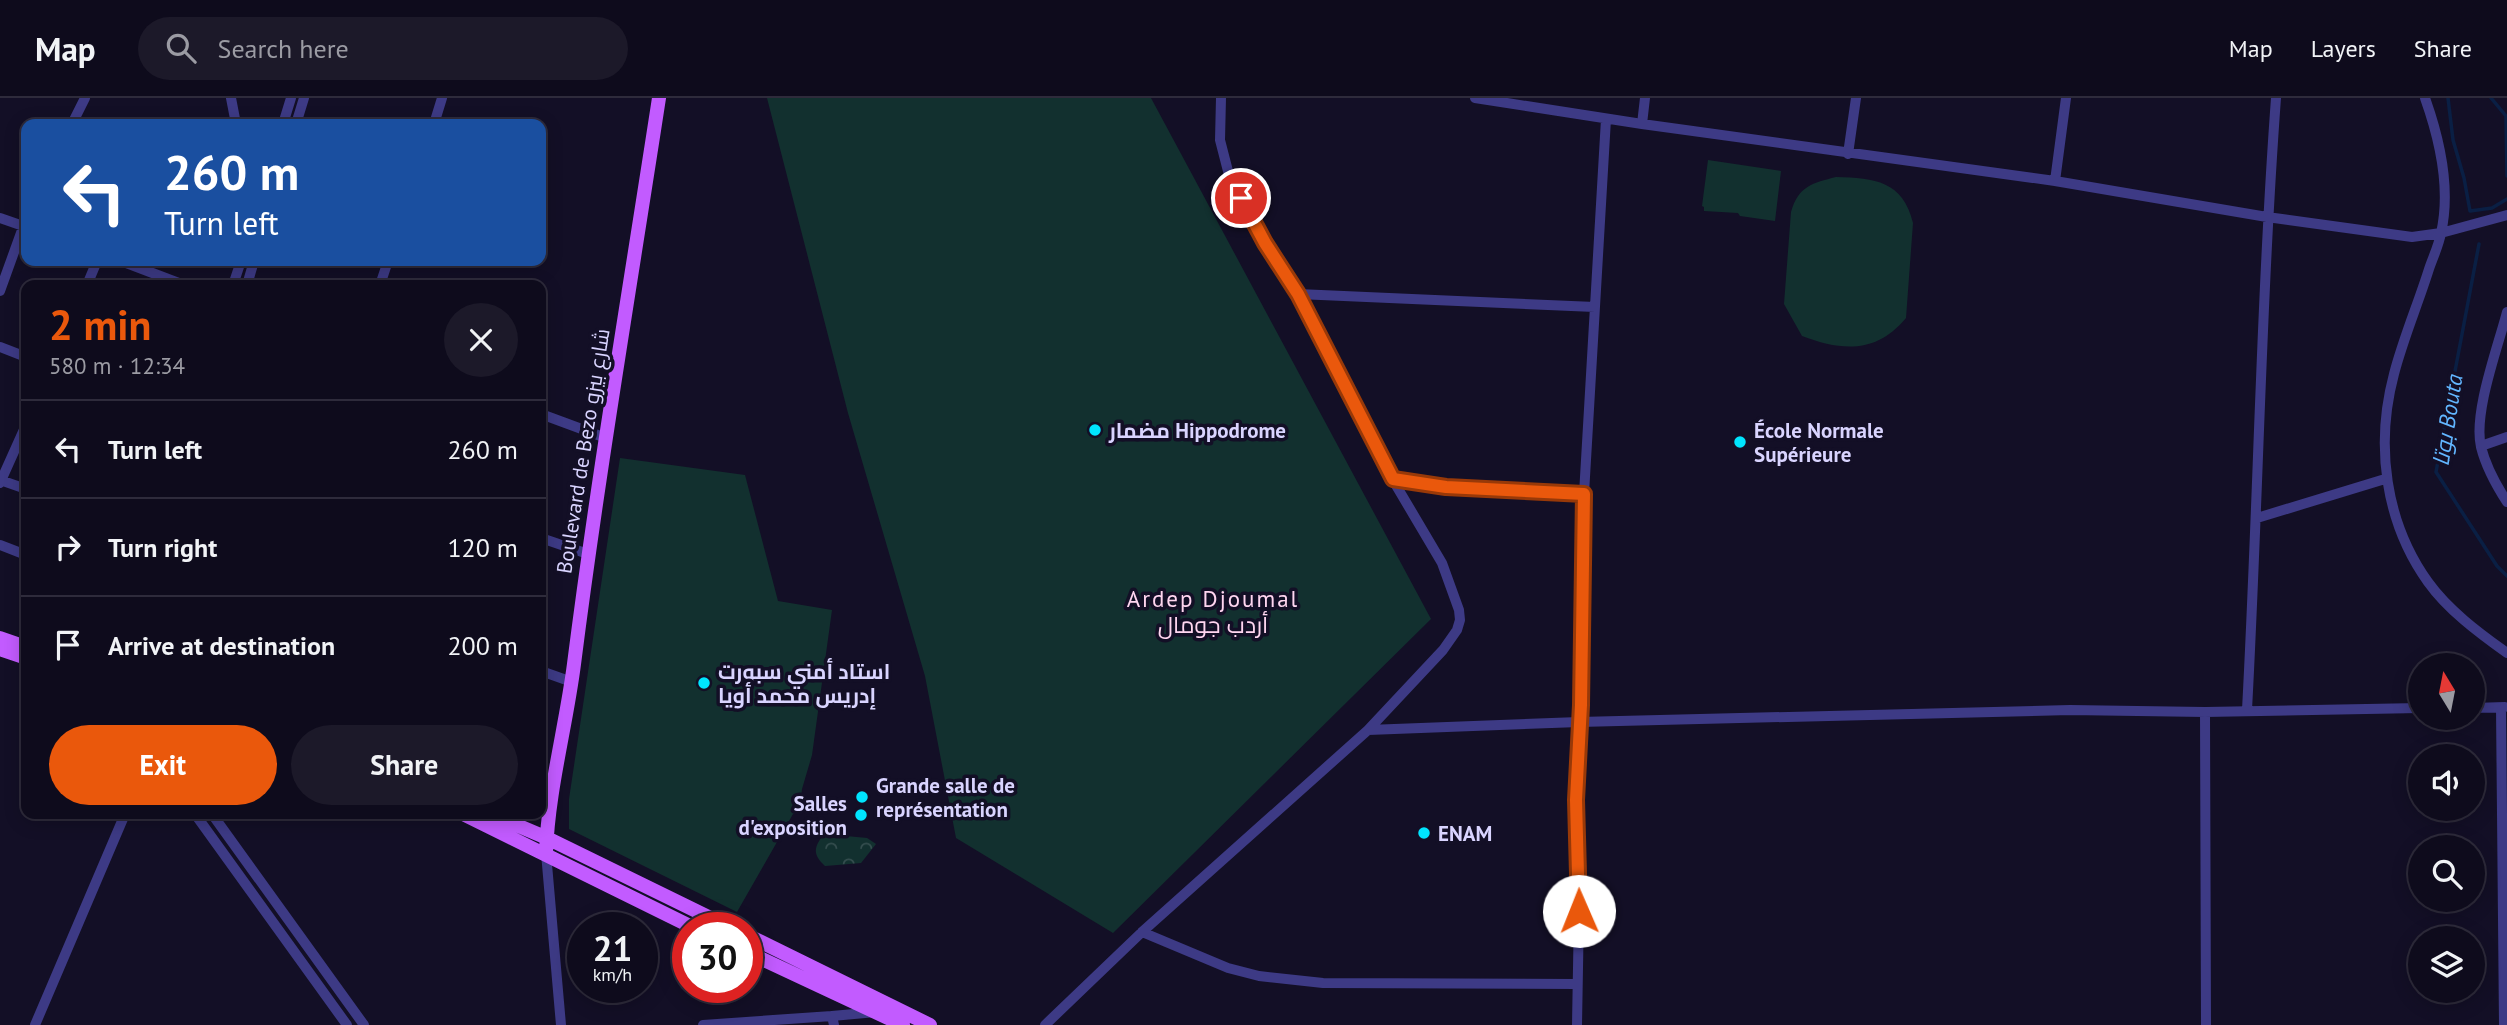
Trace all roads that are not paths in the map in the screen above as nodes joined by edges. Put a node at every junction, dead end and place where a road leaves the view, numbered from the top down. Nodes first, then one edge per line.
1 (85, 98) edge
2 (231, 98) edge
3 (291, 98) edge
4 (304, 98) edge
5 (442, 98) edge
6 (659, 98) edge
7 (1221, 98) edge
8 (1475, 98) edge
9 (1646, 98) edge
10 (1856, 98) edge
11 (2066, 98) edge
12 (2276, 98) edge
13 (2425, 98) edge
14 (1605, 118) junction
15 (74, 119) edge
16 (235, 119) edge
17 (285, 119) edge
18 (298, 119) edge
19 (435, 119) edge
20 (1642, 124) junction
21 (1848, 154) junction
22 (2055, 181) junction
23 (2503, 216) edge
24 (2267, 217) junction
25 (0, 218) edge
26 (21, 223) edge
27 (2441, 233) junction
28 (21, 235) edge
29 (134, 266) edge
30 (171, 280) edge
31 (0, 291) edge
32 (1298, 294) junction
33 (1595, 307) junction
34 (2507, 312) edge
35 (0, 347) edge
36 (21, 355) edge
37 (546, 416) edge
38 (21, 436) edge
39 (606, 438) junction
40 (2507, 438) edge
41 (2481, 446) junction
42 (1393, 479) junction
43 (2385, 480) junction
44 (0, 481) edge
45 (21, 487) edge
46 (1584, 494) junction
47 (2507, 502) edge
48 (2257, 518) junction
49 (546, 540) edge
50 (0, 545) edge
51 (21, 553) edge
52 (588, 554) junction
53 (0, 638) edge
54 (21, 645) edge
55 (0, 649) edge
56 (2507, 653) edge
57 (21, 656) edge
58 (546, 673) edge
59 (572, 682) junction
60 (2408, 708) edge
61 (2485, 708) edge
62 (2504, 708) edge
63 (2247, 710) junction
64 (2205, 712) junction
65 (1579, 722) junction
66 (1368, 730) junction
67 (123, 819) edge
68 (199, 819) edge
69 (216, 819) edge
70 (474, 819) edge
71 (503, 819) edge
72 (547, 838) junction
73 (546, 853) junction
74 (691, 912) edge
75 (672, 917) edge
76 (1142, 932) junction
77 (763, 943) edge
78 (763, 959) edge
79 (1576, 984) junction
80 (878, 1012) junction
81 (833, 1021) edge
82 (35, 1025) edge
83 (347, 1025) edge
84 (364, 1025) edge
85 (561, 1025) edge
86 (703, 1025) edge
87 (903, 1025) edge
88 (930, 1025) edge
89 (1045, 1025) edge
90 (1577, 1025) edge
91 (2206, 1025) edge
92 (2504, 1025) edge

1 - 15 street
2 - 16 street
3 - 17 street
4 - 18 street
5 - 19 street
6 - 39 main road, Boulevard de Bezo شارع بيزو
7 - 32 street
8 - 14 street
9 - 20 street
10 - 21 street
11 - 22 street
12 - 24 street
13 - 27 street
14 - 20 street
14 - 33 street
20 - 21 street
21 - 22 street
22 - 24 street
23 - 27 street
24 - 27 street
24 - 48 street
25 - 26 street
27 - 43 street
28 - 31 street
29 - 30 street
32 - 33 street
32 - 42 street
33 - 46 street
34 - 41 street
35 - 36 street
37 - 39 street
38 - 44 street
39 - 52 main road, Boulevard de Bezo شارع بيزو
40 - 41 street
41 - 47 street
42 - 46 street
42 - 66 street
43 - 48 street
43 - 56 street
44 - 45 street
46 - 65 street
48 - 63 street
49 - 52 street
50 - 51 street
52 - 59 main road, Boulevard de Bezo شارع بيزو
53 - 54 main road
55 - 57 main road
58 - 59 street
59 - 72 main road, Boulevard de Bezo شارع بيزو
60 - 63 street
61 - 62 street
62 - 92 street
63 - 64 street
64 - 65 street
64 - 91 street
65 - 66 street
65 - 79 street
66 - 76 street
67 - 82 street
68 - 83 street
69 - 84 street
70 - 73 main road
71 - 72 main road
72 - 73 main road, Boulevard de Bezo شارع بيزو
72 - 74 main road
73 - 75 main road
73 - 85 street
76 - 79 street
76 - 89 street
77 - 88 main road
78 - 80 main road
79 - 90 street
80 - 81 street
80 - 87 main road
81 - 86 street

